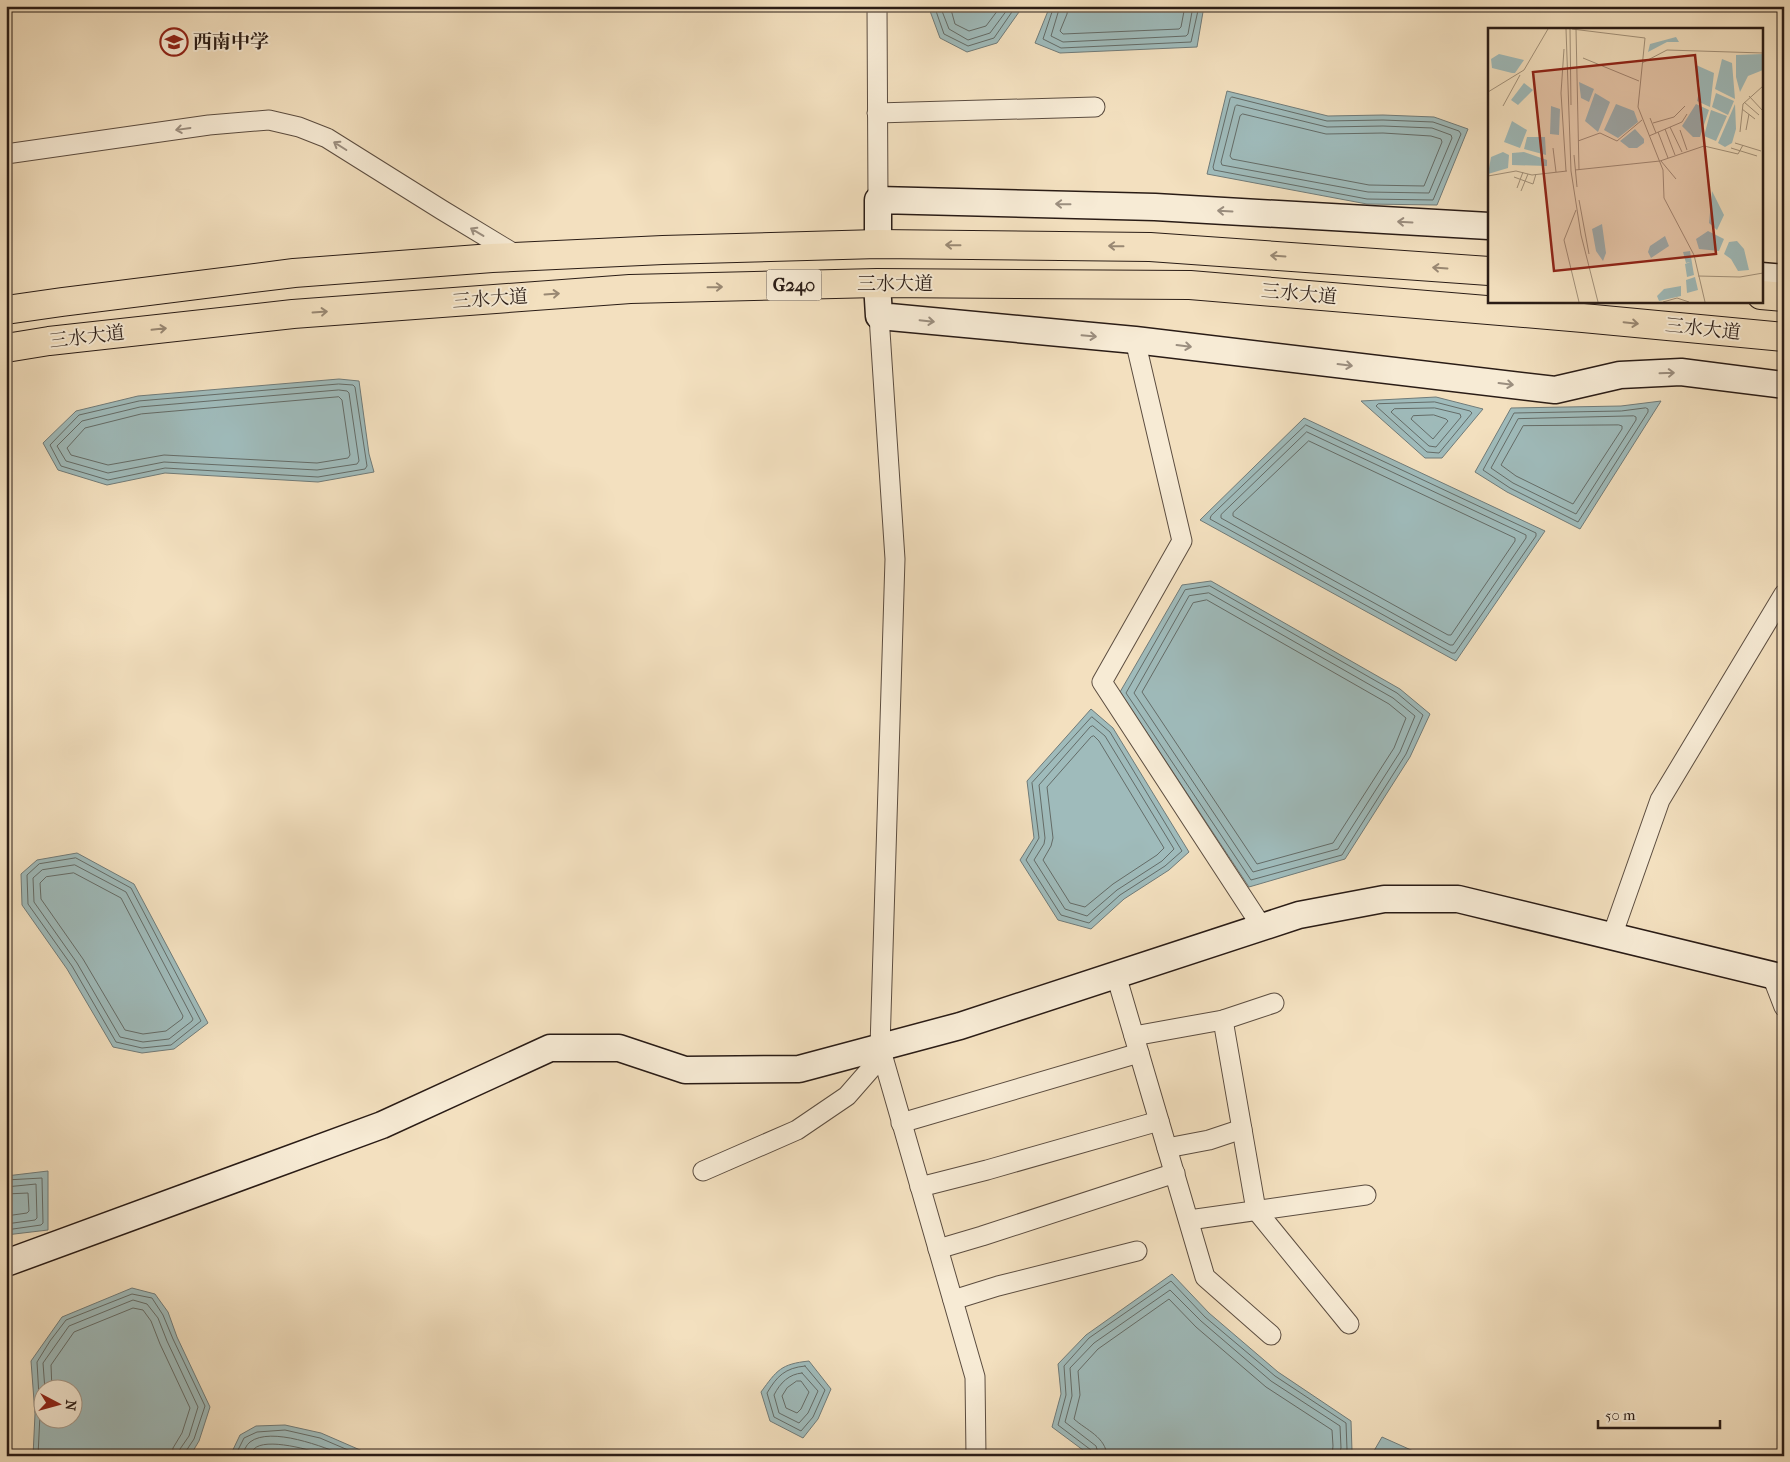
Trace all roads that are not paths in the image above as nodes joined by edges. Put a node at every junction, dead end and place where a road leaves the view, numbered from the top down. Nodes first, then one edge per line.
1 (876, 6) edge
2 (1095, 107) dead end
3 (877, 113) junction
4 (6, 154) edge
5 (878, 200) junction
6 (1488, 226) edge
7 (878, 244) junction
8 (519, 257) junction
9 (1488, 271) edge
10 (1762, 276) edge
11 (1784, 278) edge
12 (877, 283) junction
13 (1762, 295) edge
14 (1784, 298) edge
15 (6, 310) edge
16 (879, 316) junction
17 (1784, 337) edge
18 (1135, 340) junction
19 (6, 348) edge
20 (1784, 385) edge
21 (1784, 594) edge
22 (1262, 927) junction
23 (1612, 936) junction
24 (1116, 975) junction
25 (1778, 977) edge
26 (1274, 1003) dead end
27 (1784, 1006) edge
28 (1223, 1020) junction
29 (1137, 1045) junction
30 (881, 1051) junction
31 (1159, 1121) junction
32 (901, 1122) junction
33 (1242, 1129) junction
34 (1167, 1148) junction
35 (703, 1171) dead end
36 (1174, 1173) junction
37 (920, 1187) junction
38 (1366, 1195) dead end
39 (1256, 1210) junction
40 (1188, 1220) junction
41 (938, 1248) junction
42 (1137, 1251) dead end
43 (6, 1263) edge
44 (953, 1300) junction
45 (1350, 1324) dead end
46 (1271, 1335) dead end
47 (976, 1456) edge

1 - 3 street
2 - 3 street
3 - 5 street
8 -> 4 street
6 -> 5 main road
5 - 7 main road
7 - 8 highway, 三水大道 / G240
9 -> 7 highway, 三水大道 / G240
8 - 15 highway, 三水大道 / G240
10 - 11 main road
12 - 16 main road
12 -> 17 highway, 三水大道 / G240
19 -> 12 highway, 三水大道 / G240
13 - 14 highway
16 -> 18 main road
16 - 30 street
18 -> 20 main road
18 - 22 street
21 - 23 street
22 - 23 main road
22 - 24 main road
23 - 25 main road
24 - 29 street
24 - 30 main road
25 - 27 street
26 - 28 street
28 - 29 street
28 - 33 street
29 - 31 street
29 - 32 street
30 - 32 street
30 - 35 street
30 - 43 main road
31 - 34 street
31 - 37 street
32 - 37 street
33 - 34 street
33 - 39 street
34 - 36 street
36 - 40 street
36 - 41 street
37 - 41 street
38 - 39 street
39 - 40 street
39 - 45 street
40 - 46 street
41 - 44 street
42 - 44 street
44 - 47 street

